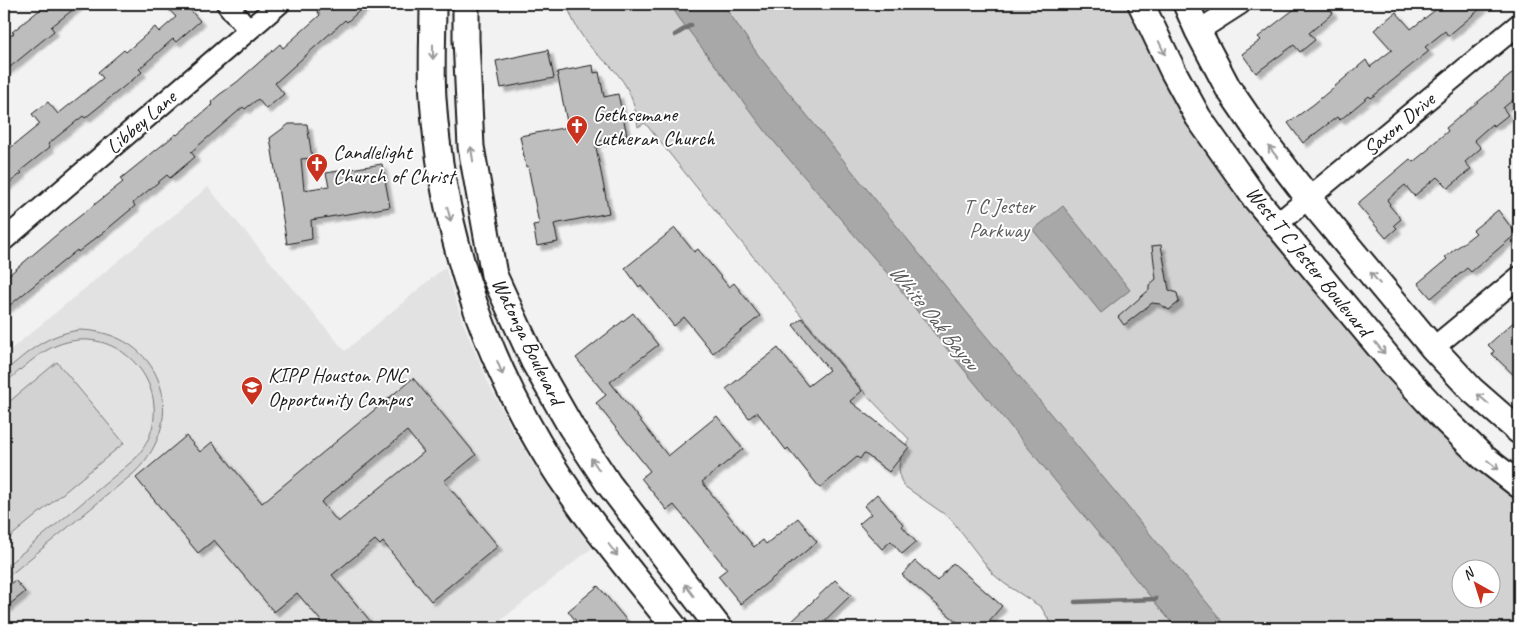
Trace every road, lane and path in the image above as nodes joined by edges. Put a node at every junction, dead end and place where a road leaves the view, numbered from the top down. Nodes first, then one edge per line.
1 (226, 4) edge
2 (279, 4) edge
3 (433, 4) edge
4 (466, 4) edge
5 (1141, 4) edge
6 (1186, 4) edge
7 (1240, 4) edge
8 (1519, 24) edge
9 (248, 29) junction
10 (1198, 31) junction
11 (1309, 199) junction
12 (1277, 224) junction
13 (4, 240) edge
14 (1519, 277) edge
15 (1433, 348) junction
16 (1519, 431) edge
17 (1519, 485) edge
18 (623, 503) junction
19 (595, 526) junction
20 (675, 628) edge
21 (719, 628) edge

1 - 9 street
2 - 9 street, Libbey Lane
3 -> 19 main road, Watonga Boulevard
18 -> 4 main road, Watonga Boulevard
5 -> 12 main road, West T C Jester Boulevard
6 - 10 main road, West T C Jester Boulevard
7 - 10 street
8 - 11 street, Saxon Drive
9 - 13 street, Libbey Lane
11 -> 10 main road, West T C Jester Boulevard
11 - 12 street, Saxon Drive
15 -> 11 main road, West T C Jester Boulevard
12 -> 17 main road, West T C Jester Boulevard
14 - 15 street
16 -> 15 main road, West T C Jester Boulevard
18 - 19 main road
21 -> 18 main road, Watonga Boulevard
19 -> 20 main road, Watonga Boulevard

